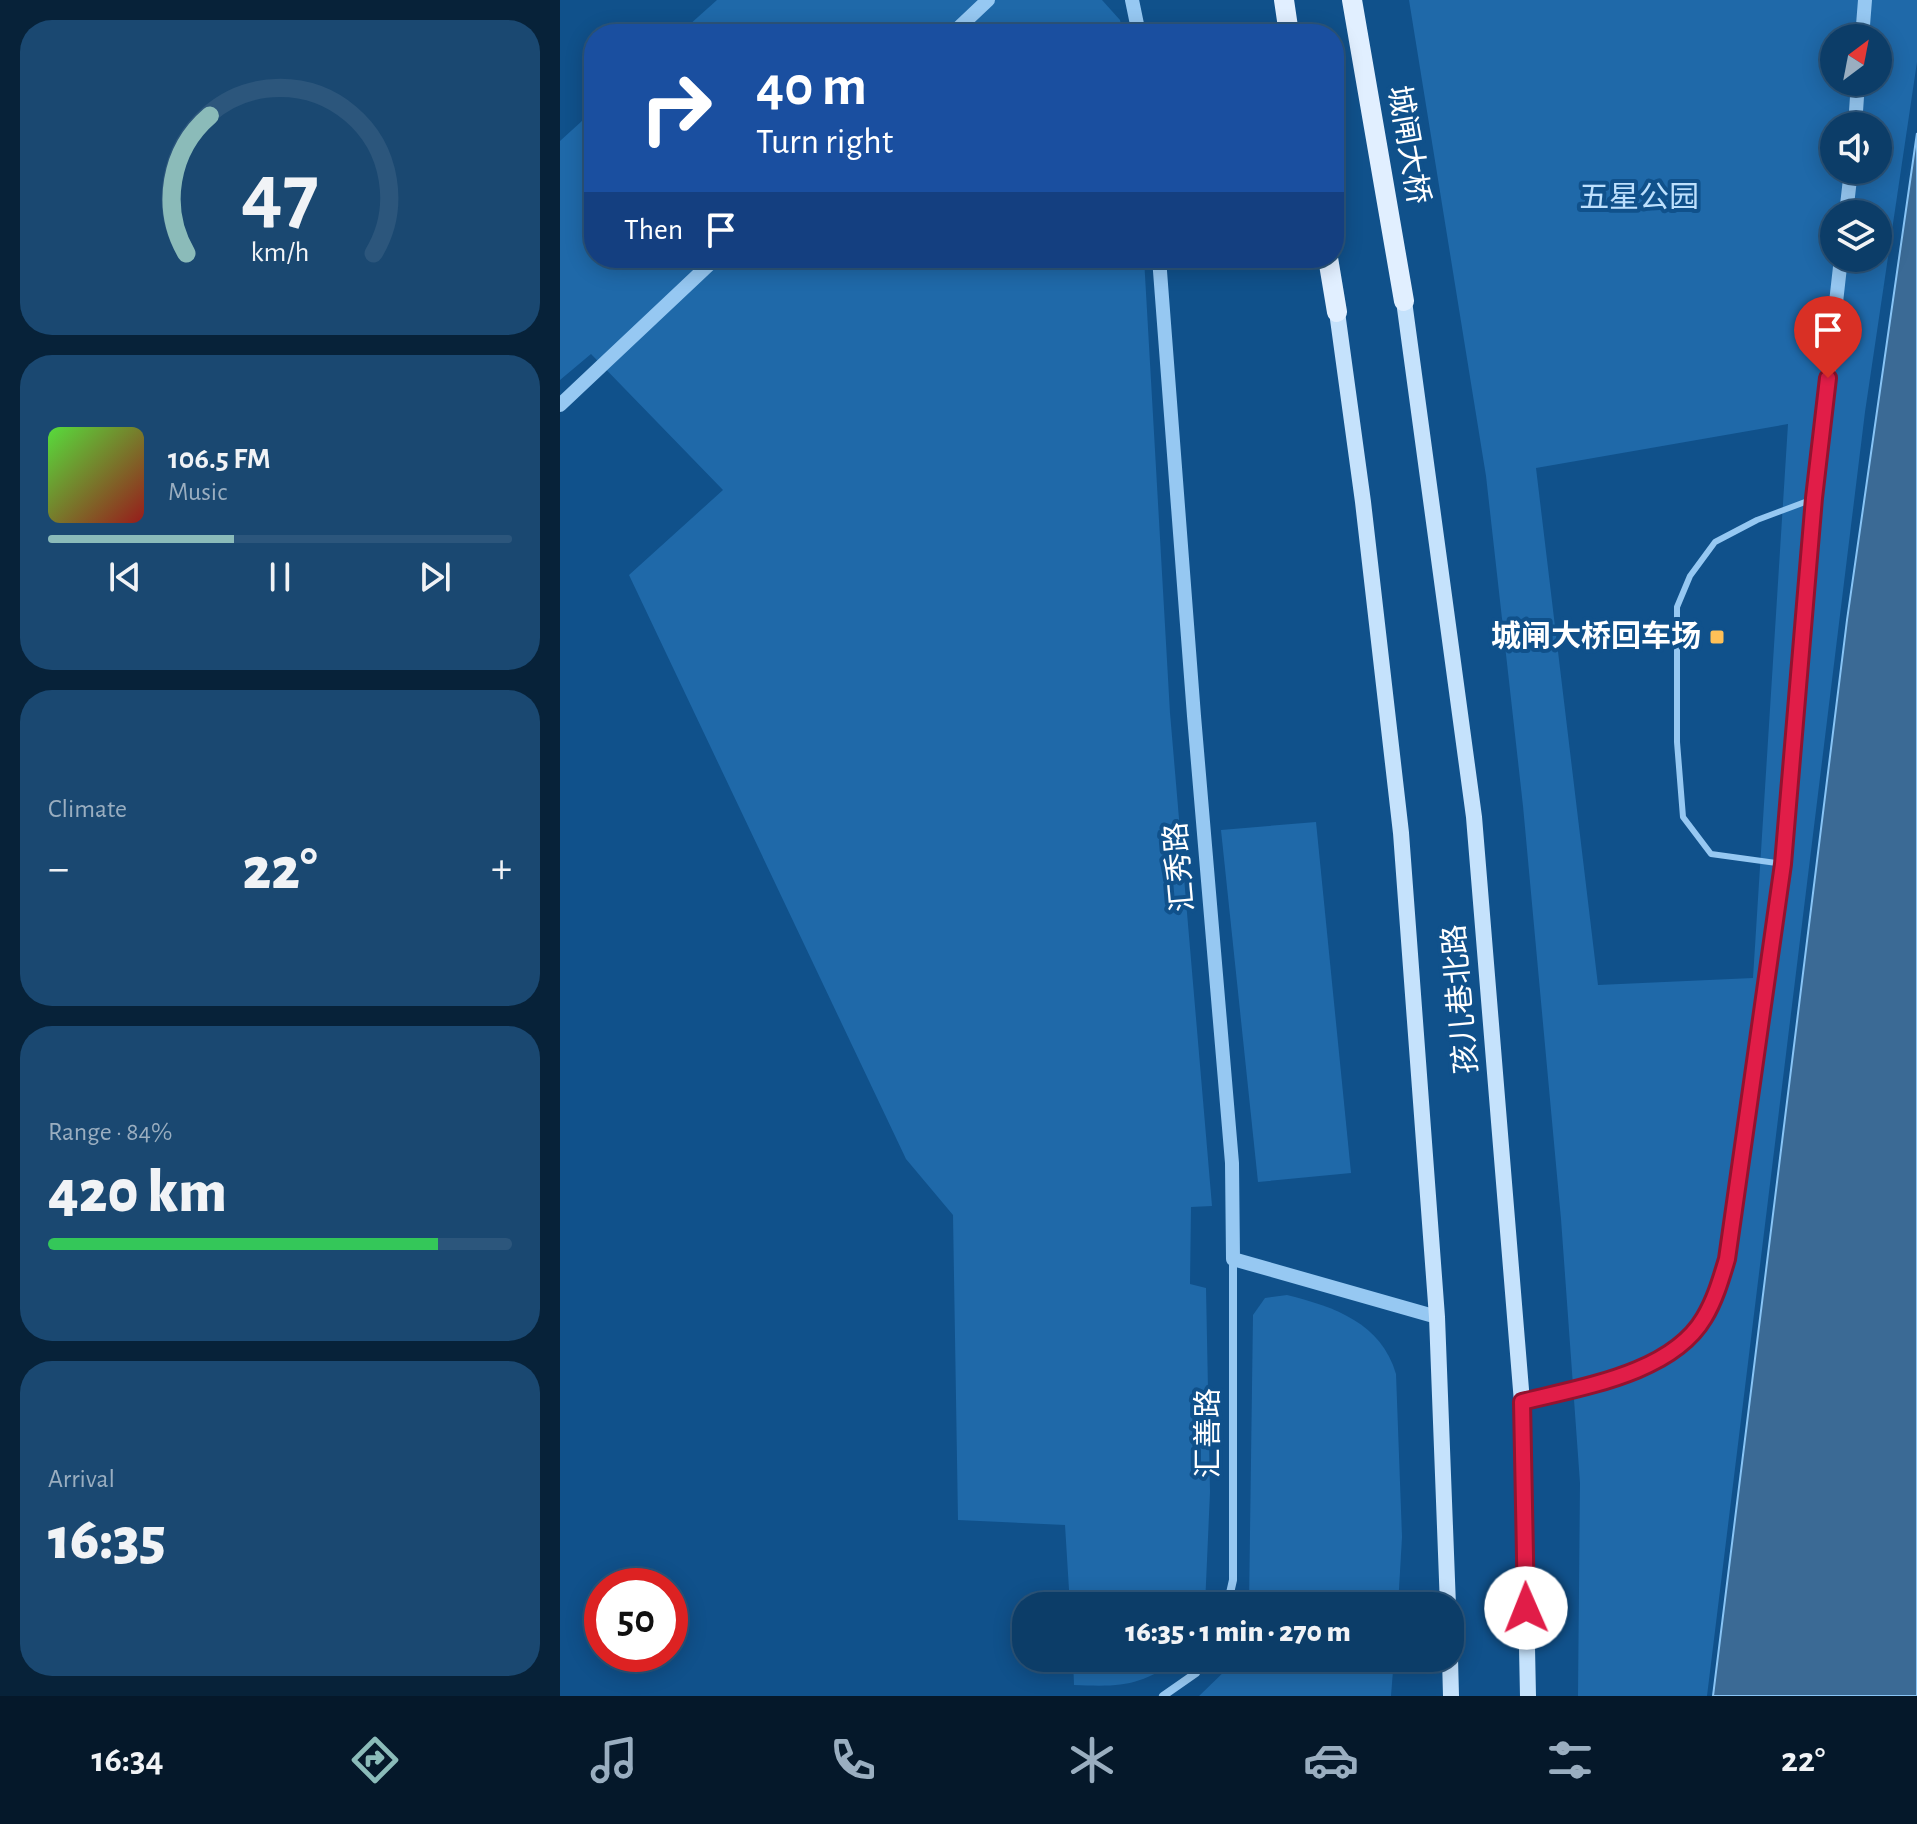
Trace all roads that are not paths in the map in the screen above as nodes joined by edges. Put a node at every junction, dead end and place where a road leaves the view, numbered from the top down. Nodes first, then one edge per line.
1 (988, 0) edge
2 (1132, 0) edge
3 (1284, 0) edge
4 (1352, 0) edge
5 (1865, 0) edge
6 (963, 24) edge
7 (1137, 24) edge
8 (1288, 24) edge
9 (1863, 24) edge
10 (705, 268) edge
11 (1160, 268) edge
12 (1330, 268) edge
13 (1839, 272) edge
14 (1404, 301) joint
15 (1337, 312) joint
16 (560, 405) edge
17 (1814, 498) junction
18 (1783, 864) junction
19 (1233, 1259) junction
20 (1437, 1317) junction
21 (1522, 1402) junction
22 (1230, 1592) edge
23 (1447, 1592) edge
24 (1197, 1672) edge
25 (1450, 1672) edge
26 (1163, 1696) edge
27 (1451, 1696) edge
28 (1528, 1696) edge

1 - 6 street
2 - 7 street
3 - 8 main road
4 - 14 main road, 城闸大桥
5 - 9 street
10 - 16 street
11 - 19 street, 汇秀路
12 - 15 main road
13 - 17 street
14 - 21 main road, 孩儿巷北路
15 - 20 main road, 孩儿巷北路
17 - 18 street
17 - 18 lane
18 - 21 street
19 - 20 street
19 - 22 street, 汇善路
20 - 23 main road, 孩儿巷北路
21 - 28 main road, 孩儿巷北路
24 - 26 street
25 - 27 main road

